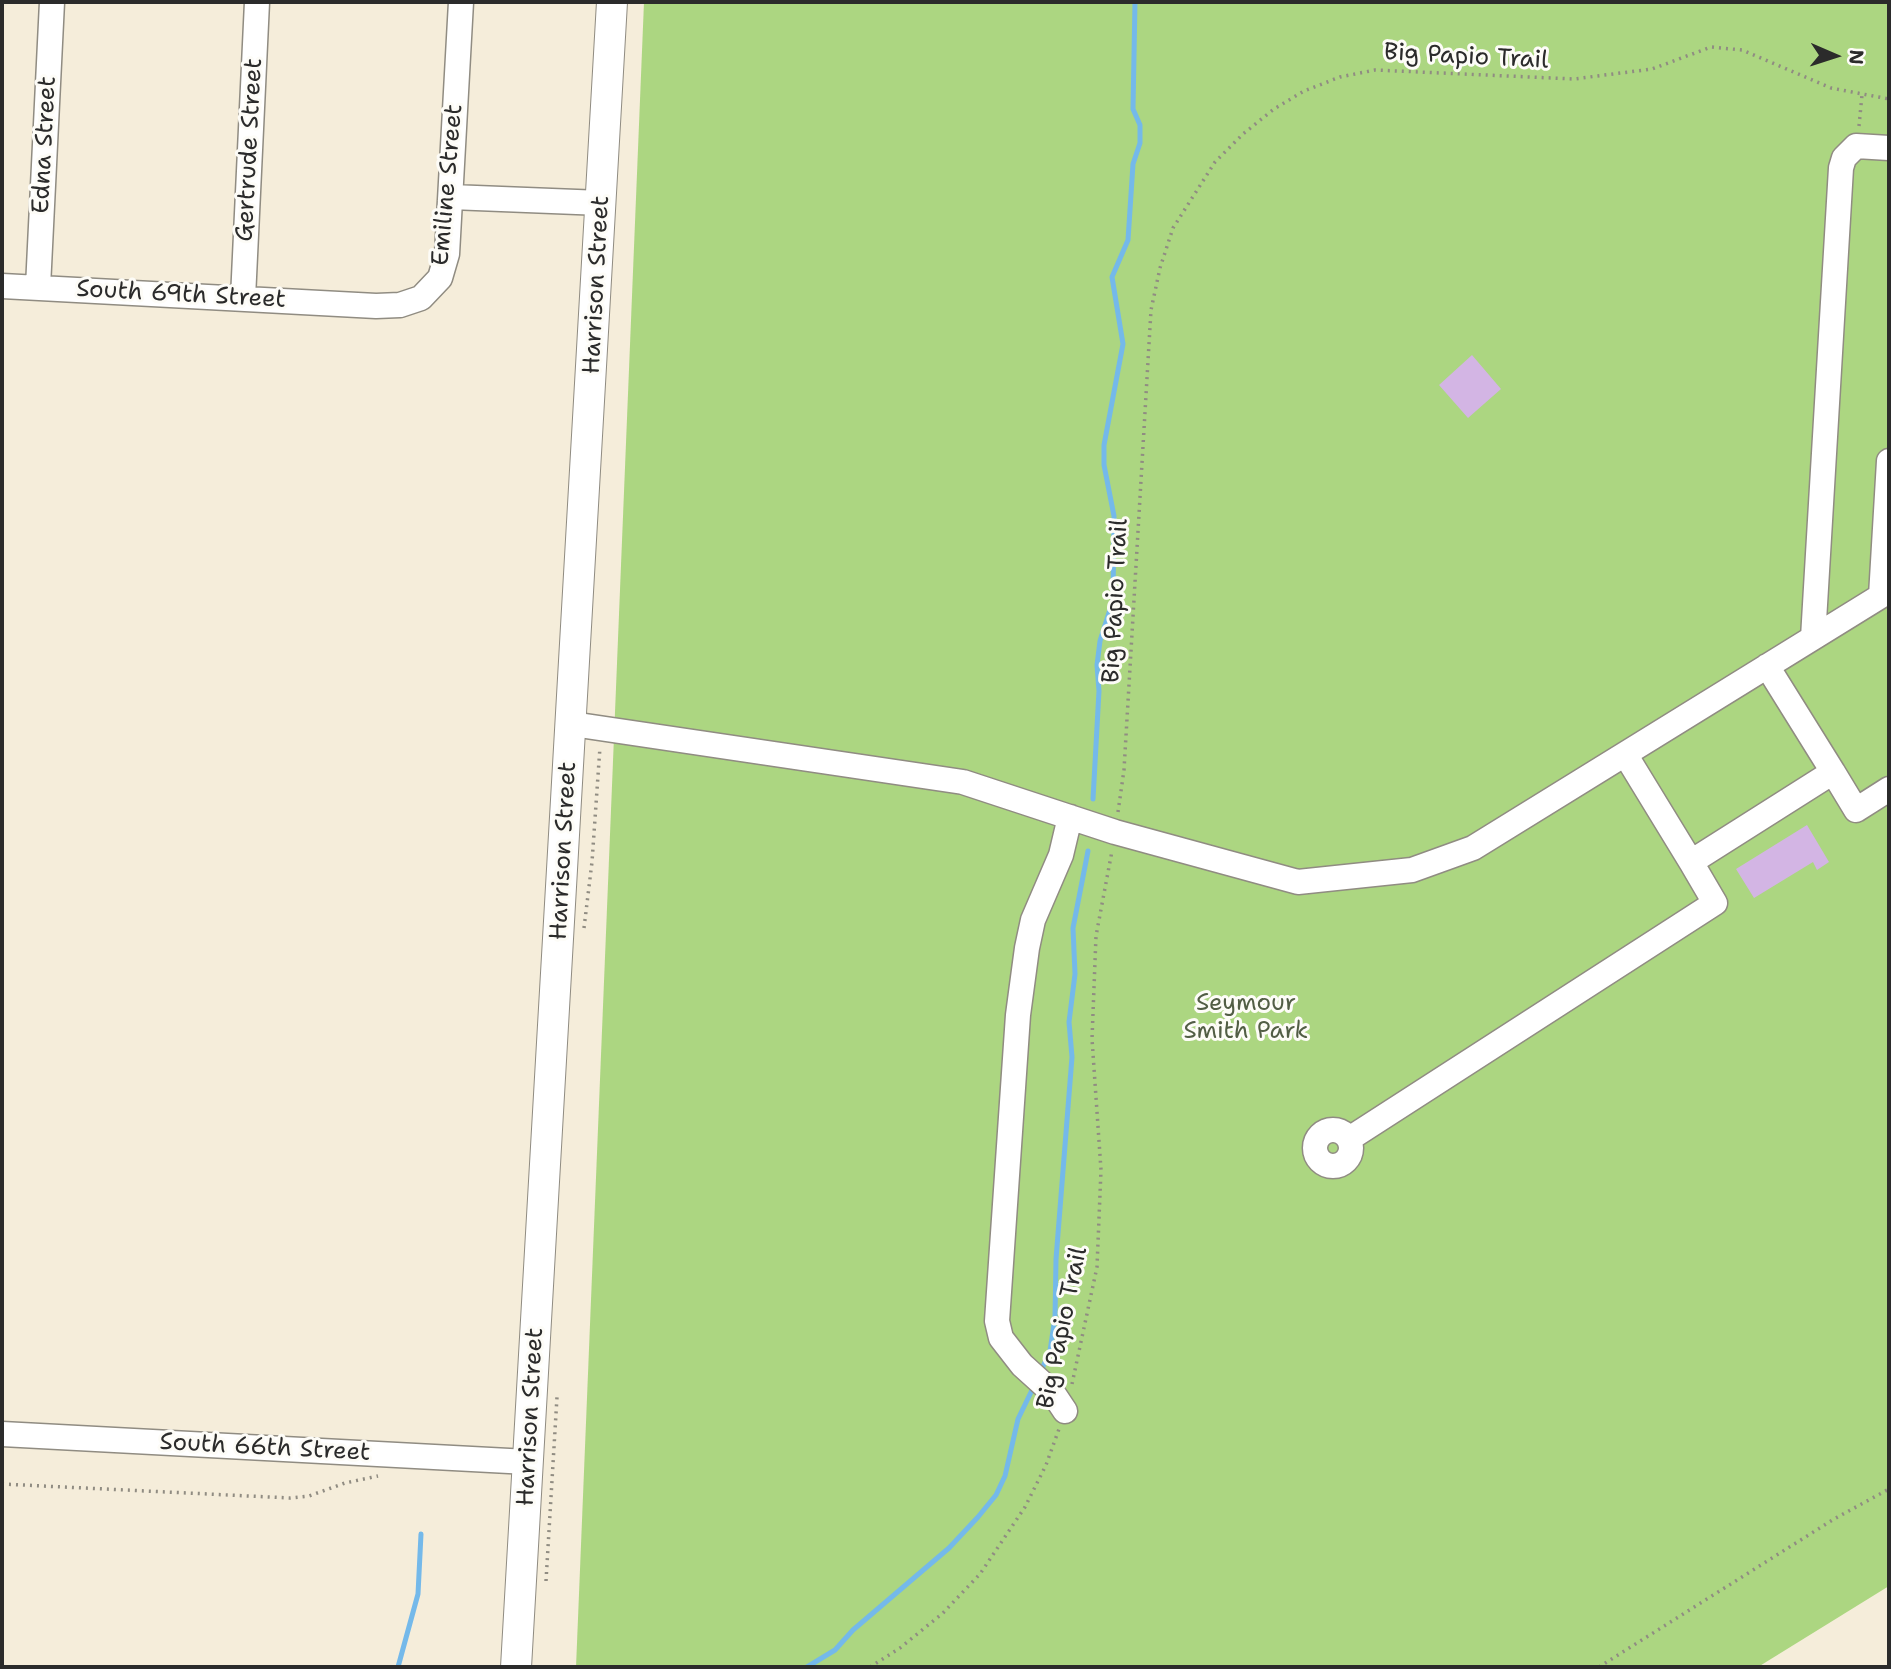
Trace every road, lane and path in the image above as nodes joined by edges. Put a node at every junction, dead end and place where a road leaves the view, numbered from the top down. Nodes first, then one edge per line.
1 (52, 2) edge
2 (257, 2) edge
3 (461, 2) edge
4 (606, 2) edge
5 (612, 2) edge
6 (608, 35) junction
7 (1862, 95) junction
8 (1889, 99) edge
9 (1859, 127) dead end
10 (1889, 148) edge
11 (451, 197) junction
12 (602, 203) junction
13 (2, 286) edge
14 (38, 288) junction
15 (243, 298) junction
16 (360, 305) joint
17 (1889, 461) edge
18 (1885, 593) edge
19 (1813, 638) junction
20 (1768, 666) junction
21 (572, 724) junction
22 (1625, 754) junction
23 (1833, 772) junction
24 (1889, 789) edge
25 (1070, 817) junction
26 (1115, 832) junction
27 (1691, 862) junction
28 (1349, 1139) dead end
29 (1065, 1411) junction
30 (2, 1434) edge
31 (528, 1462) junction
32 (386, 1474) dead end
33 (2, 1484) edge
34 (1889, 1489) edge
35 (516, 1667) edge
36 (870, 1667) edge
37 (1599, 1667) edge

1 - 14 street, Edna Street
2 - 15 street, Gertrude Street
3 - 11 street, Emiline Street
4 - 6 main road, Harrison Street
5 - 6 main road, Harrison Street
6 - 12 main road, Harrison Street
7 - 8 path, Big Papio Trail
7 - 9 path
7 - 26 path, Big Papio Trail
10 - 19 street
11 - 12 street
11 - 16 street, Emiline Street
12 - 21 main road, Harrison Street
13 - 14 street, South 69th Street
14 - 15 street, South 69th Street
15 - 16 street, South 69th Street
17 - 18 street
18 - 19 street
19 - 20 street
20 - 22 street
20 - 23 street
21 - 25 street
21 - 31 main road, Harrison Street
22 - 26 street
22 - 27 street
23 - 24 street
23 - 27 street
25 - 26 street
25 - 29 street
26 - 29 path, Big Papio Trail
27 - 28 street
29 - 36 path, Big Papio Trail
30 - 31 street, South 66th Street
31 - 35 main road, Harrison Street
32 - 33 path
34 - 37 path

